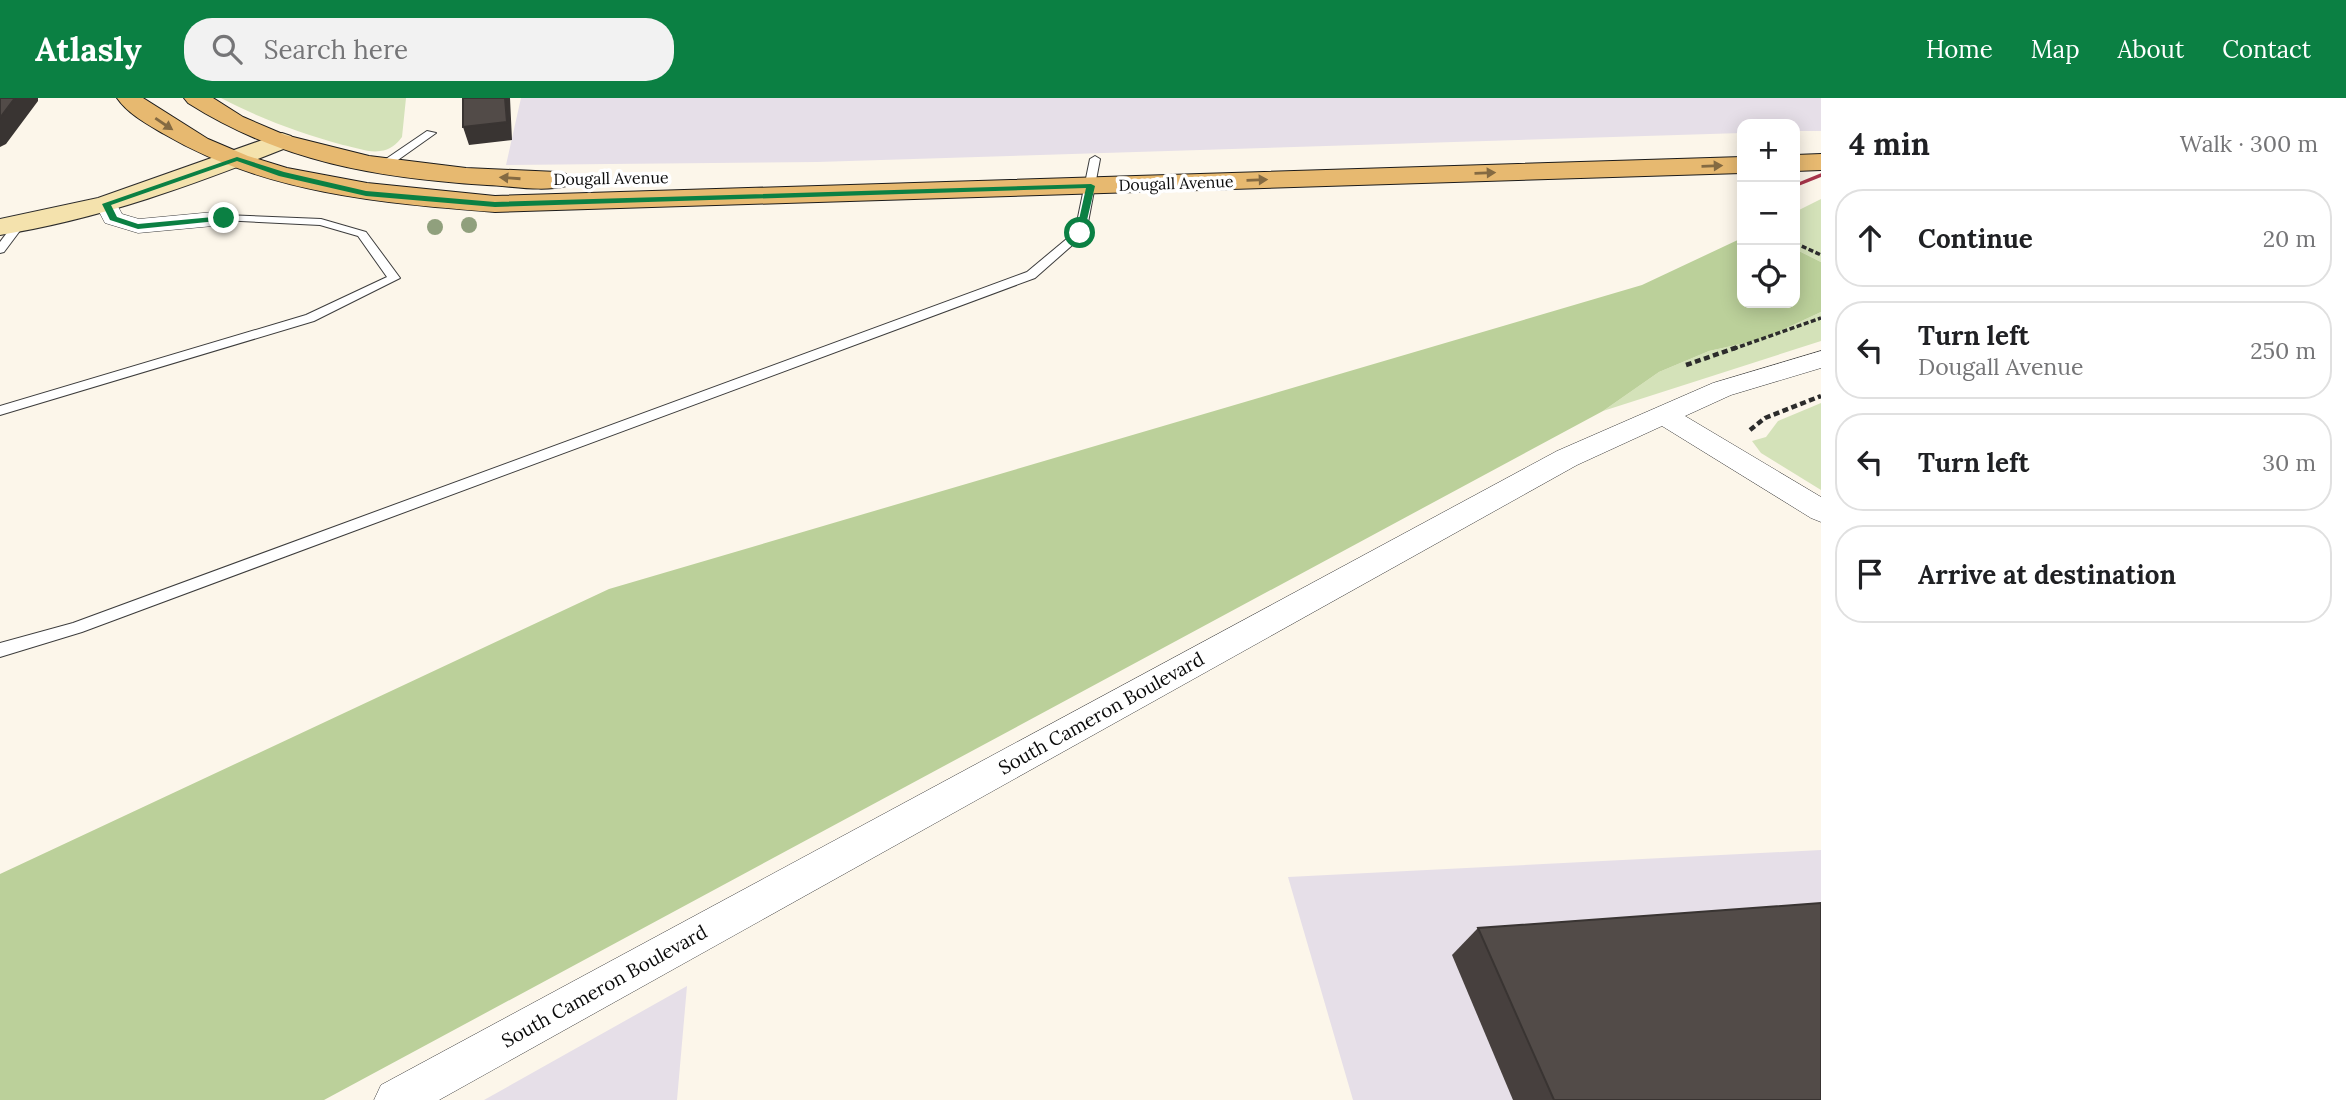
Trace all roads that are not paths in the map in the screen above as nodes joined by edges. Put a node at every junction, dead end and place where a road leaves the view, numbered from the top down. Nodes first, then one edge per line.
1 (129, 98) edge
2 (196, 98) edge
3 (248, 128) junction
4 (431, 133) dead end
5 (1821, 139) edge
6 (1800, 140) edge
7 (282, 141) junction
8 (1737, 142) edge
9 (202, 146) junction
10 (1549, 147) dead end
11 (237, 159) junction
12 (1095, 159) junction
13 (1122, 159) dead end
14 (1067, 160) dead end
15 (1821, 162) edge
16 (1800, 163) edge
17 (969, 164) dead end
18 (1737, 164) edge
19 (384, 165) junction
20 (1091, 186) junction
21 (106, 204) junction
22 (224, 218) joint
23 (6, 220) edge
24 (0, 250) edge
25 (1821, 359) edge
26 (0, 411) edge
27 (1663, 415) junction
28 (1821, 510) edge
29 (0, 650) edge
30 (416, 1095) edge

1 -> 9 main road, Dougall Avenue
2 - 3 main road, Dougall Avenue
3 - 7 main road, Dougall Avenue
3 - 9 street
4 - 19 lane
5 - 6 main road
7 - 11 street
7 - 19 main road, Dougall Avenue
8 - 10 main road
9 - 11 main road, Dougall Avenue
9 - 23 street
11 - 20 main road, Dougall Avenue
11 - 21 street
12 - 13 main road, Dougall Avenue
12 - 14 main road, Dougall Avenue
12 - 20 lane
15 - 16 main road
17 -> 19 main road, Dougall Avenue
20 -> 18 main road, Dougall Avenue
20 - 29 lane
21 - 22 street
21 - 23 street
22 - 26 lane
23 - 24 lane
25 - 27 street, South Cameron Boulevard
27 - 28 street
27 - 30 street, South Cameron Boulevard

